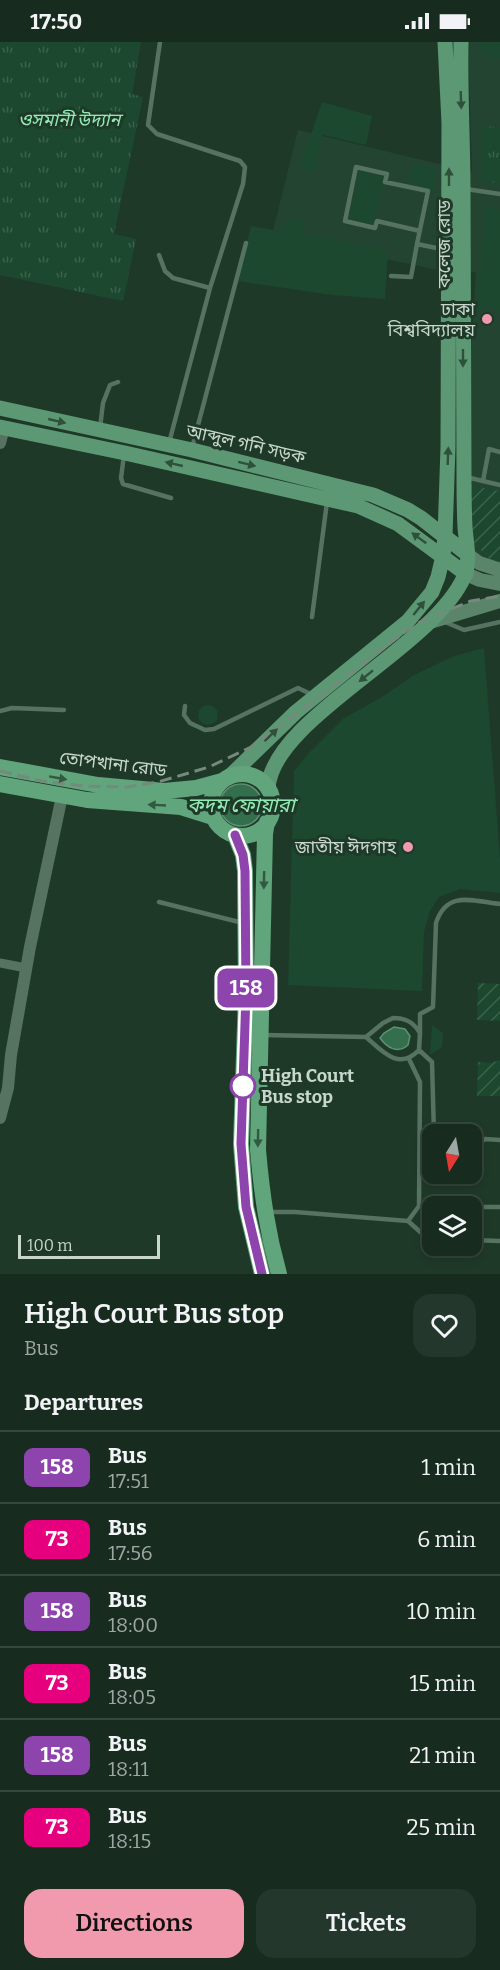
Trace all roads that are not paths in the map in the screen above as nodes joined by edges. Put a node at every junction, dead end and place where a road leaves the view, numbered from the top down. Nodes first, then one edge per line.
1 (160, 42) edge
2 (445, 42) edge
3 (461, 42) edge
4 (463, 189) junction
5 (500, 194) edge
6 (420, 231) junction
7 (246, 243) dead end
8 (417, 244) junction
9 (449, 251) junction
10 (159, 255) dead end
11 (391, 276) dead end
12 (210, 288) junction
13 (118, 382) dead end
14 (4, 409) edge
15 (100, 430) junction
16 (1, 432) edge
17 (168, 445) junction
18 (192, 450) junction
19 (500, 452) edge
20 (125, 453) junction
21 (464, 477) junction
22 (483, 481) junction
23 (500, 485) edge
24 (171, 498) dead end
25 (327, 499) junction
26 (445, 536) junction
27 (467, 554) junction
28 (443, 556) junction
29 (500, 570) edge
30 (466, 574) junction
31 (500, 584) edge
32 (500, 602) edge
33 (312, 617) dead end
34 (435, 620) junction
35 (500, 622) edge
36 (315, 696) junction
37 (185, 706) dead end
38 (64, 710) dead end
39 (0, 711) edge
40 (0, 773) edge
41 (226, 779) junction
42 (268, 789) junction
43 (62, 796) junction
44 (213, 817) junction
45 (267, 822) junction
46 (235, 835) junction
47 (159, 902) dead end
48 (500, 904) edge
49 (245, 924) junction
50 (0, 963) edge
51 (26, 968) junction
52 (420, 1033) junction
53 (261, 1034) junction
54 (366, 1037) junction
55 (419, 1050) junction
56 (6, 1053) edge
57 (409, 1059) junction
58 (0, 1118) edge
59 (433, 1124) edge
60 (500, 1140) edge
61 (482, 1141) edge
62 (419, 1206) joint
63 (482, 1207) edge
64 (500, 1207) edge
65 (264, 1211) junction
66 (408, 1221) junction
67 (422, 1234) edge
68 (482, 1241) edge
69 (500, 1242) edge
70 (262, 1274) edge
71 (279, 1274) edge

1 - 12 lane
9 -> 2 main road, কলেজ রোড
3 -> 4 main road, কলেজ রোড
4 - 5 lane
4 -> 21 main road, কলেজ রোড
6 - 6 lane
6 - 8 lane
7 - 18 lane
8 - 9 lane
8 - 11 lane
26 -> 9 main road, কলেজ রোড
10 - 12 lane
12 - 17 lane
13 - 15 lane
14 -> 15 main road, আব্দুল গনি সড়ক
14 - 16 street
15 - 17 main road, আব্দুল গনি সড়ক
16 - 20 main road, আব্দুল গনি সড়ক
17 - 18 main road, আব্দুল গনি সড়ক
18 -> 26 main road, আব্দুল গনি সড়ক
19 - 22 lane
20 - 24 lane
25 -> 20 main road, আব্দুল গনি সড়ক
21 - 22 lane
21 - 27 main road, কলেজ রোড
22 - 23 lane
28 -> 25 main road, আব্দুল গনি সড়ক
25 - 33 lane
26 - 27 main road, আব্দুল গনি সড়ক
26 - 28 main road, কলেজ রোড
27 - 29 main road
27 - 30 main road, কলেজ রোড
28 - 30 main road, আব্দুল গনি সড়ক
36 -> 28 main road, কলেজ রোড
30 - 31 main road
30 - 34 main road
32 - 34 main road
34 - 35 lane
34 -> 42 main road
36 - 37 lane
41 -> 36 main road, কলেজ রোড
38 - 39 lane
40 -> 41 highway, তোপখানা রোড
40 - 43 highway, তোপখানা রোড
41 - 42 highway
41 - 44 highway
42 - 45 highway
44 -> 43 highway, তোপখানা রোড
43 - 51 street
44 - 46 highway
45 - 46 highway
45 -> 53 highway
46 - 49 highway
47 - 49 lane
48 - 52 lane
49 - 70 highway
50 - 51 street
51 - 56 street
52 - 54 lane
52 - 55 lane
53 - 54 lane
53 -> 65 highway
54 - 57 lane
55 - 57 lane
55 - 59 lane
56 - 58 street
57 - 62 lane
60 - 61 lane
62 - 66 lane
63 - 64 lane
65 - 66 lane
65 - 71 highway
66 - 67 lane
68 - 69 lane

